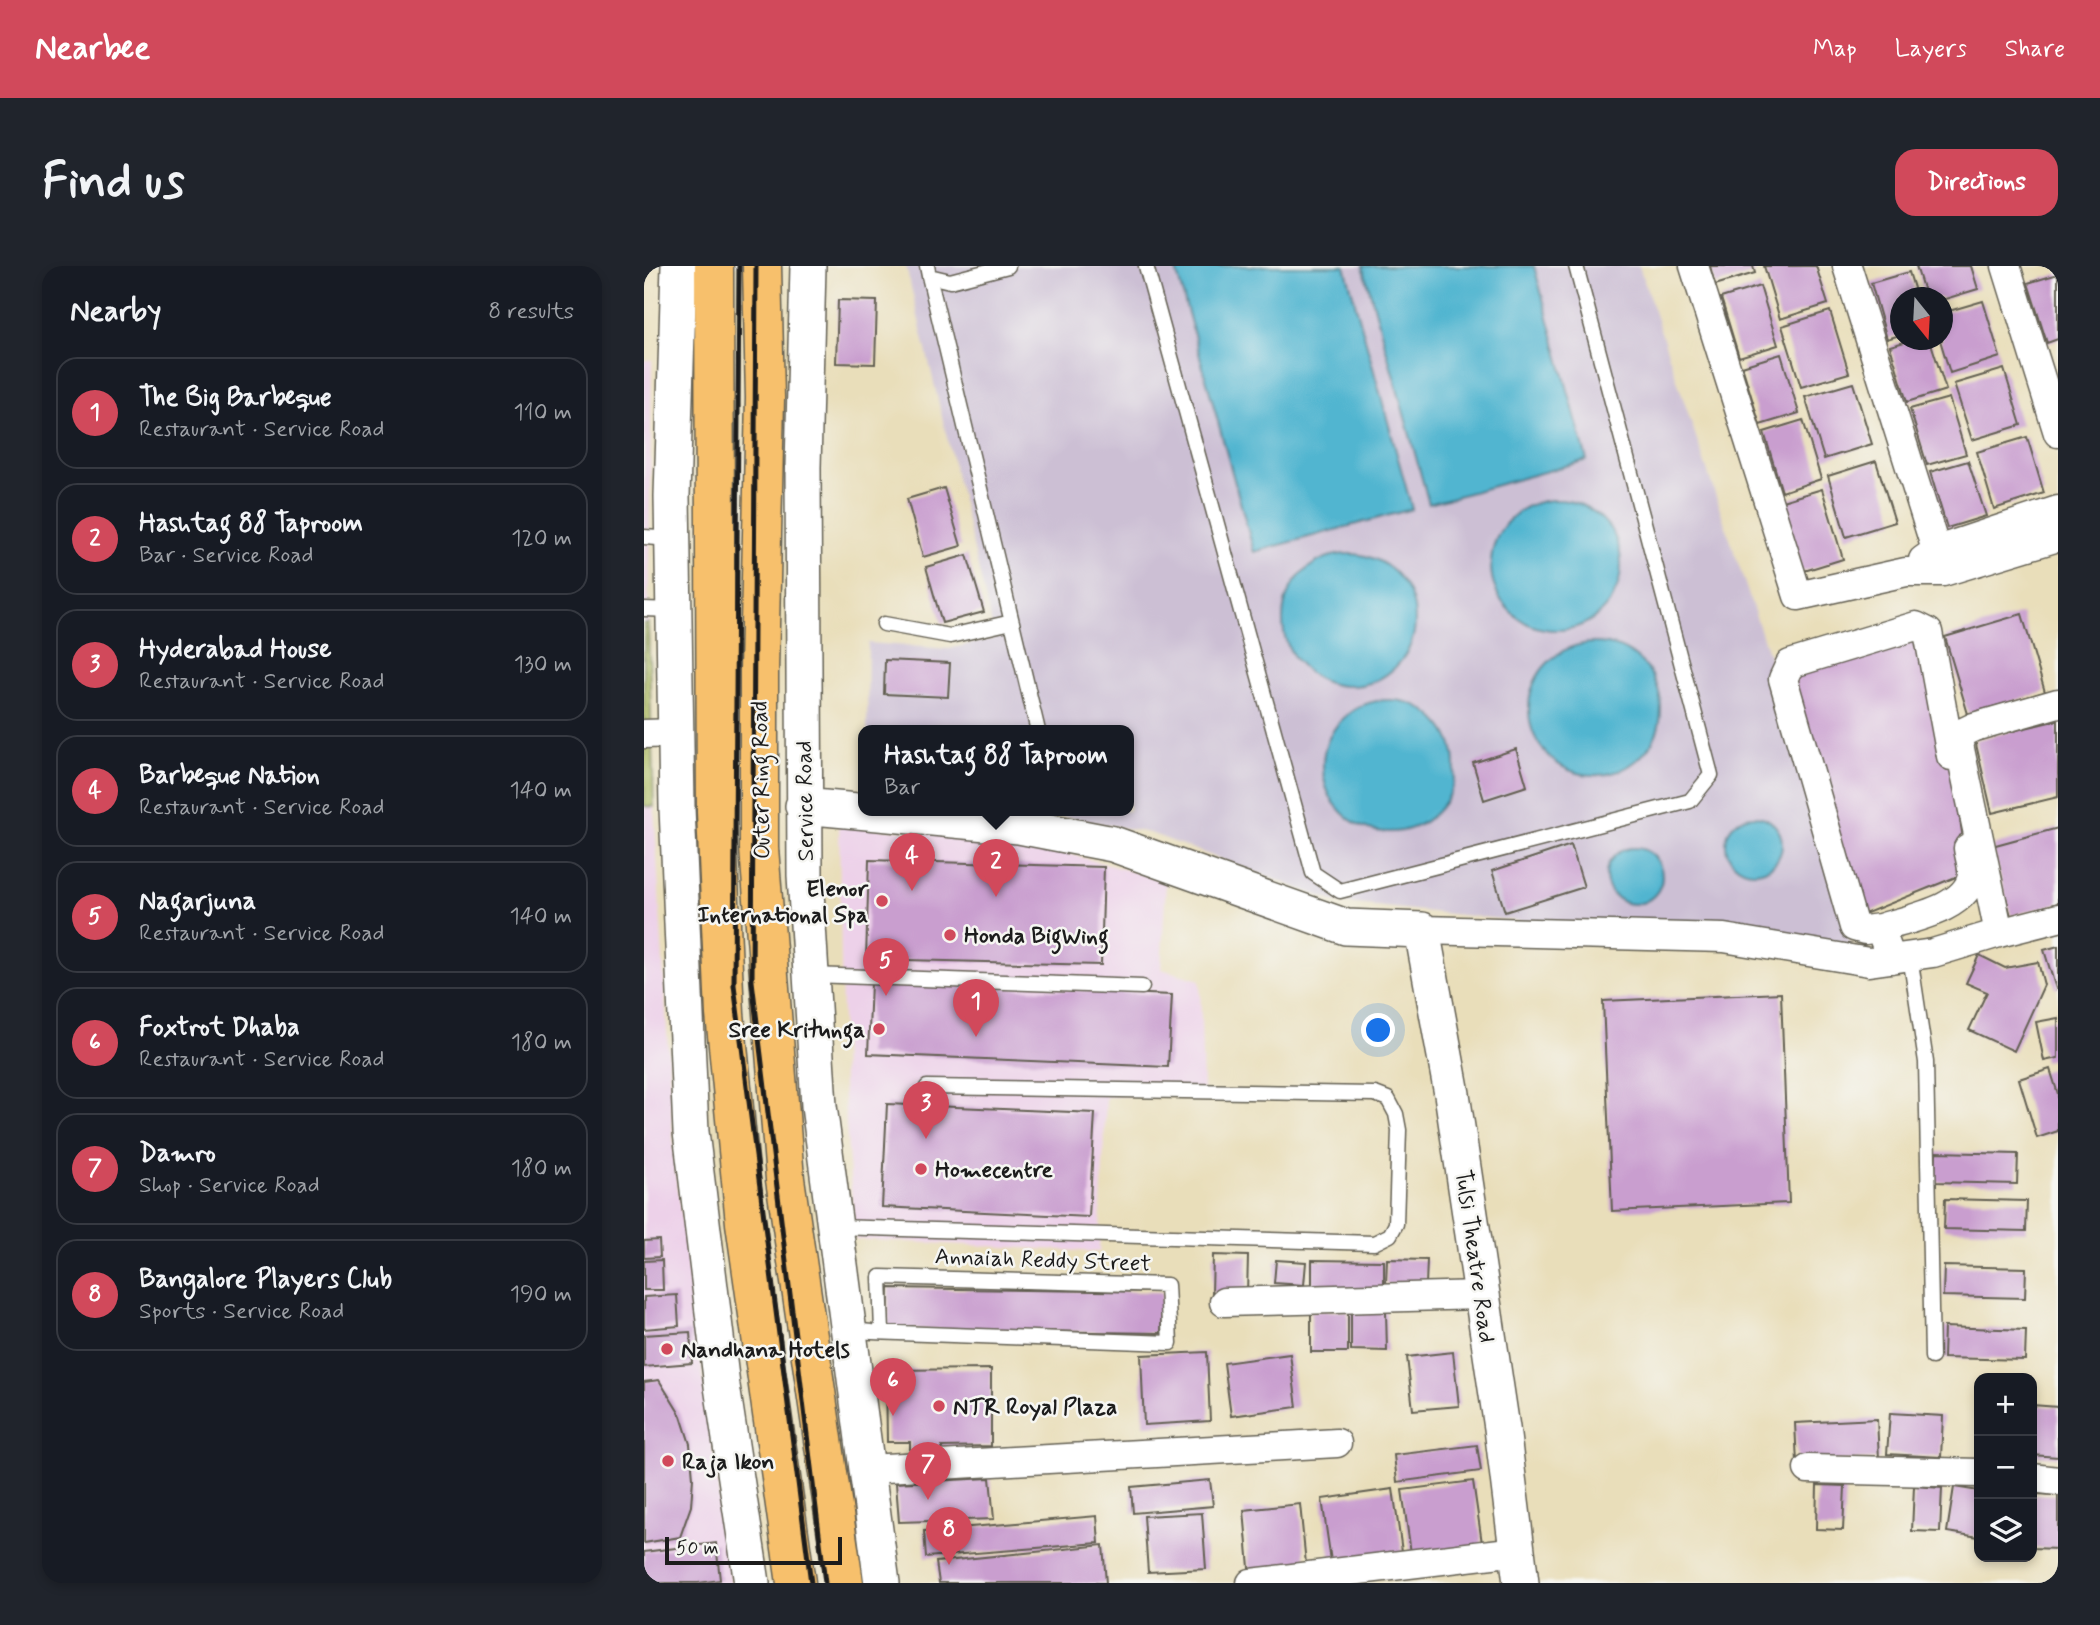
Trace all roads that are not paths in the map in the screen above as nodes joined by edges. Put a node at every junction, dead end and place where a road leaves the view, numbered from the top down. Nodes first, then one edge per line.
1 (679, 266) edge
2 (714, 266) edge
3 (762, 266) edge
4 (808, 266) edge
5 (1008, 266) edge
6 (1146, 266) edge
7 (1576, 266) edge
8 (1694, 266) edge
9 (1847, 266) edge
10 (2006, 266) edge
11 (928, 271) edge
12 (2058, 433) edge
13 (2058, 510) edge
14 (2058, 537) edge
15 (658, 538) edge
16 (1940, 561) junction
17 (659, 610) edge
18 (1012, 622) junction
19 (884, 624) dead end
20 (2058, 703) edge
21 (1037, 725) edge
22 (660, 733) edge
23 (803, 806) junction
24 (858, 811) edge
25 (911, 816) edge
26 (2058, 918) edge
27 (1880, 928) junction
28 (1422, 930) junction
29 (2000, 933) junction
30 (1900, 957) junction
31 (811, 975) junction
32 (1142, 988) dead end
33 (927, 1087) dead end
34 (834, 1227) junction
35 (1481, 1295) junction
36 (1224, 1302) dead end
37 (848, 1330) junction
38 (882, 1332) junction
39 (1932, 1357) dead end
40 (1337, 1443) dead end
41 (867, 1469) junction
42 (1808, 1469) dead end
43 (1974, 1473) edge
44 (2037, 1479) edge
45 (2058, 1481) edge
46 (1519, 1567) edge
47 (752, 1583) edge
48 (796, 1583) edge
49 (844, 1583) edge
50 (882, 1583) edge
51 (1251, 1583) edge

1 - 15 street
2 - 48 highway, Outer Ring Road
3 - 49 highway, Outer Ring Road
4 - 23 street, Service Road
5 - 11 lane
6 - 7 lane
8 - 16 street
9 - 16 street
10 - 12 street
11 - 18 lane
13 - 16 street
14 - 16 street
15 - 17 street
17 - 22 street
18 - 19 lane
18 - 21 lane
20 - 29 street
22 - 47 street
23 - 24 street
23 - 31 street, Service Road
25 - 28 street
26 - 29 street
27 - 27 street
27 - 30 street
28 - 30 street
28 - 35 street, Tulsi Theatre Road
29 - 30 street
30 - 39 lane
31 - 32 lane
31 - 34 street, Service Road
33 - 34 lane
34 - 37 street, Service Road
35 - 36 street
35 - 46 street, Tulsi Theatre Road
37 - 38 lane, Annaiah Reddy Street
37 - 41 street, Service Road
38 - 38 lane, Annaiah Reddy Street
40 - 41 street
41 - 50 street, Service Road
42 - 43 street
44 - 45 street
46 - 51 street

